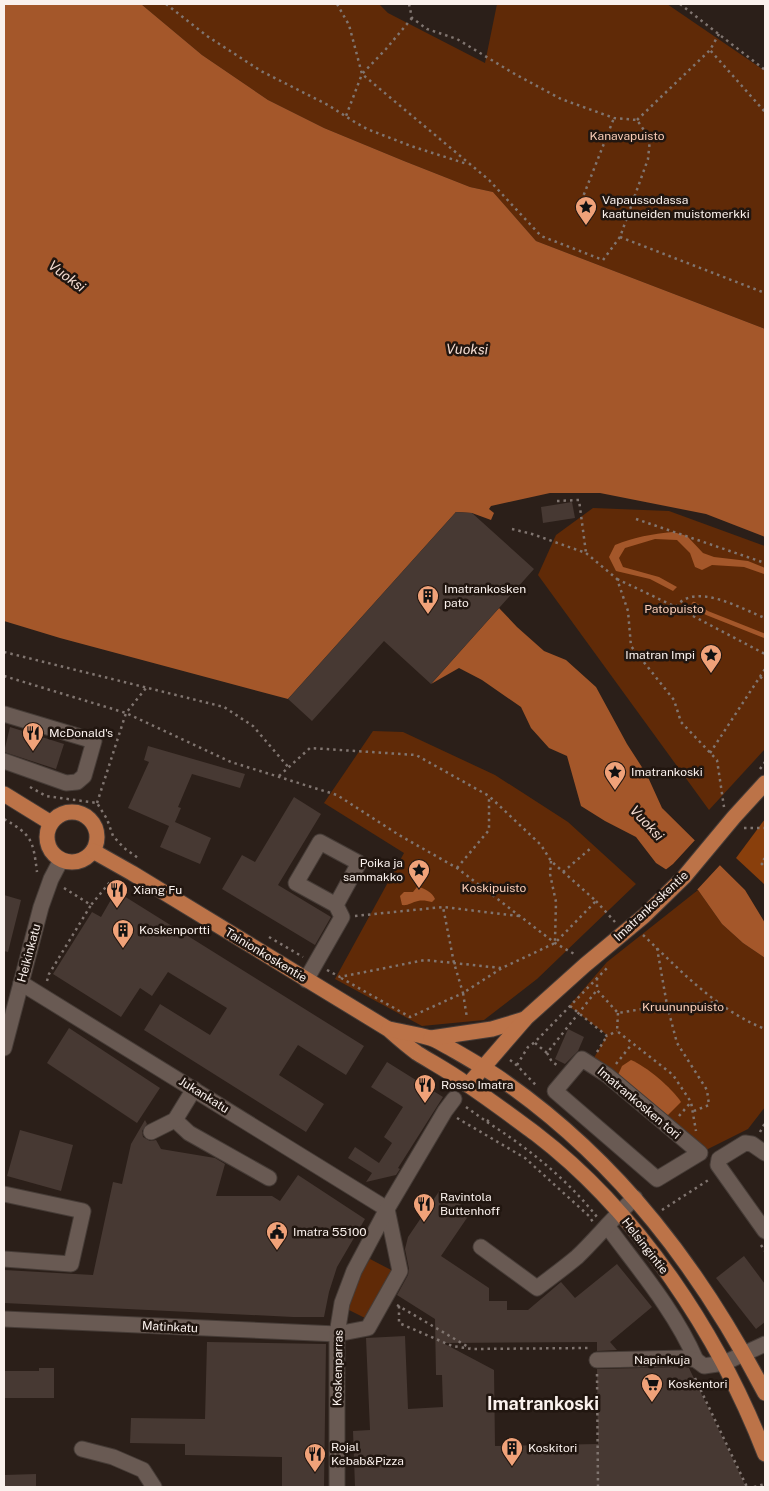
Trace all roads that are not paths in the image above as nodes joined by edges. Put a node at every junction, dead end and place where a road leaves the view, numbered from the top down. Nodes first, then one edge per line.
1 (4, 714) edge
2 (4, 761) edge
3 (765, 783) edge
4 (4, 794) edge
5 (50, 823) junction
6 (93, 851) junction
7 (62, 860) junction
8 (339, 911) road end
9 (306, 980) junction
10 (21, 983) junction
11 (526, 1018) junction
12 (388, 1029) junction
13 (431, 1038) junction
14 (4, 1048) edge
15 (483, 1066) junction
16 (468, 1085) junction
17 (194, 1089) junction
18 (450, 1105) road end
19 (175, 1120) junction
20 (668, 1126) joint
21 (151, 1132) dead end
22 (765, 1153) edge
23 (270, 1178) dead end
24 (4, 1194) edge
25 (634, 1198) junction
26 (387, 1208) junction
27 (618, 1213) junction
28 (604, 1230) junction
29 (765, 1231) edge
30 (481, 1247) dead end
31 (4, 1259) edge
32 (4, 1319) edge
33 (337, 1334) junction
34 (765, 1344) edge
35 (745, 1354) junction
36 (691, 1359) junction
37 (597, 1360) road end
38 (724, 1363) junction
39 (765, 1392) edge
40 (82, 1450) dead end
41 (765, 1454) edge
42 (154, 1487) edge
43 (337, 1487) edge

1 - 2 street
3 - 11 main road, Imatrankoskentie
4 - 5 main road
5 - 6 main road
5 - 7 main road
6 - 7 main road
6 - 9 main road, Tainionkoskentie
7 - 10 street, Heikinkatu
8 - 9 street
9 - 12 main road, Tainionkoskentie
10 - 14 street, Heikinkatu
10 - 17 street, Jukankatu
11 - 13 main road, Imatrankoskentie
11 - 15 main road, Imatrankoskentie
12 - 13 main road, Tainionkoskentie
12 - 16 main road, Tainionkoskentie
13 - 15 main road, Tainionkoskentie
15 - 16 main road, Imatrankoskentie
15 - 25 main road, Helsingintie
16 - 27 main road, Helsingintie
17 - 19 street
17 - 26 street, Jukankatu
18 - 26 street, Koskenparras
19 - 21 street
19 - 23 street
20 - 20 street, Imatrankosken tori
22 - 29 street
24 - 31 street
25 - 27 street
25 - 35 main road, Helsingintie
26 - 33 street, Koskenparras
26 - 33 street, Matinkatu
27 - 28 street
27 - 38 main road, Helsingintie
28 - 30 street
28 - 36 street
32 - 33 street, Matinkatu
33 - 43 street, Koskenparras
34 - 35 street
35 - 38 street
35 - 39 main road, Helsingintie
36 - 37 street, Napinkuja
36 - 38 street, Napinkuja
38 - 41 main road, Helsingintie
40 - 42 street

